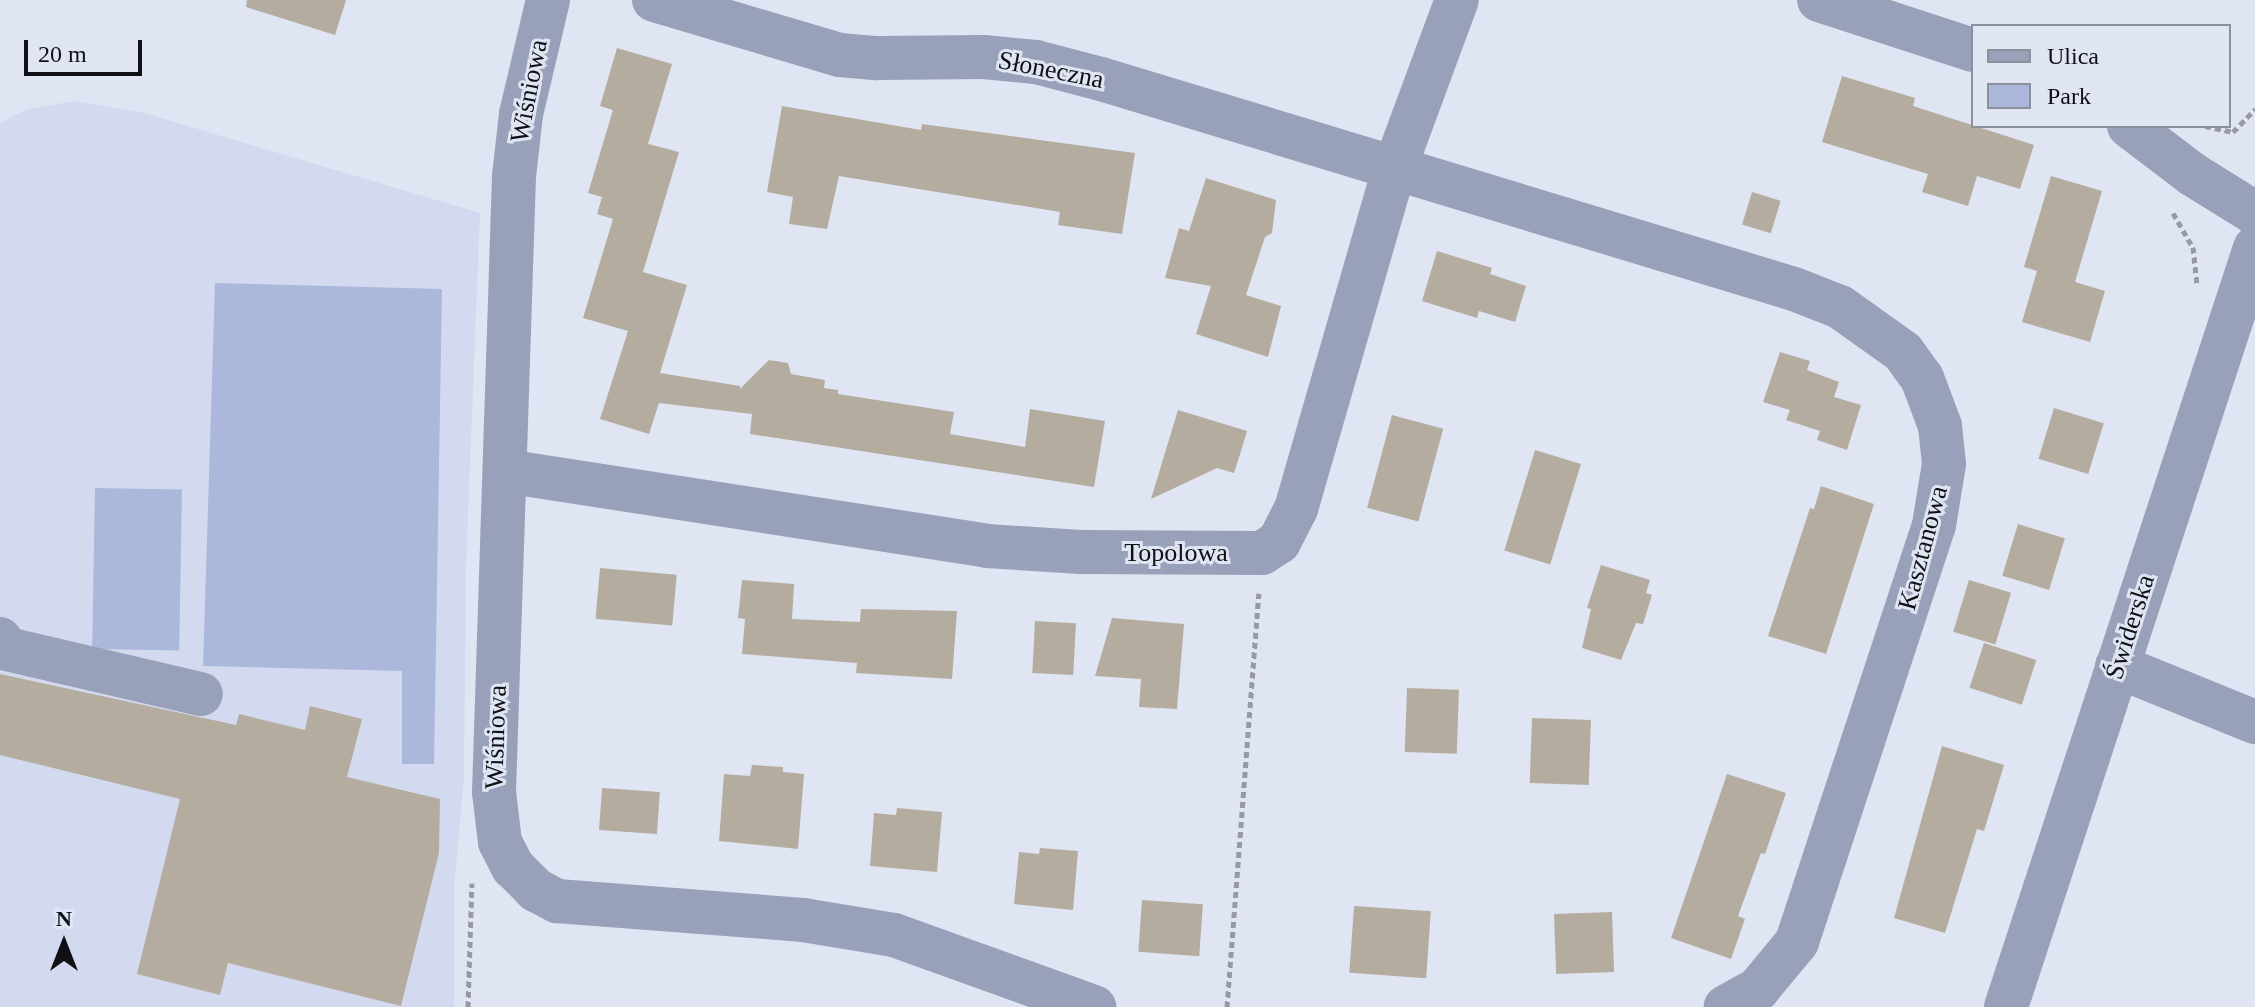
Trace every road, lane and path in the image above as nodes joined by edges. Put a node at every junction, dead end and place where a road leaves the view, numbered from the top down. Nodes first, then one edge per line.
1 (548, 0) edge
2 (654, 0) edge
3 (1457, 0) edge
4 (1819, 0) edge
5 (1971, 49) edge
6 (2255, 109) edge
7 (2132, 128) edge
8 (2214, 128) edge
9 (1394, 170) junction
10 (2169, 208) dead end
11 (2255, 213) edge
12 (2255, 248) edge
13 (2197, 298) dead end
14 (505, 471) junction
15 (1262, 553) junction
16 (0, 639) edge
17 (2117, 666) junction
18 (201, 694) dead end
19 (2255, 722) edge
20 (1094, 1007) edge
21 (1227, 1007) edge
22 (1726, 1007) edge
23 (2006, 1007) edge

1 - 14 street, Wiśniowa
2 - 9 street, Słoneczna
3 - 9 street, Topolowa
4 - 5 street
6 - 8 path
7 - 11 street
9 - 15 street, Topolowa
9 - 22 street, Kasztanowa
10 - 13 path
12 - 17 street, Świderska
14 - 15 street, Topolowa
14 - 20 street, Wiśniowa
15 - 21 path
16 - 18 street
17 - 19 street
17 - 23 street, Świderska

